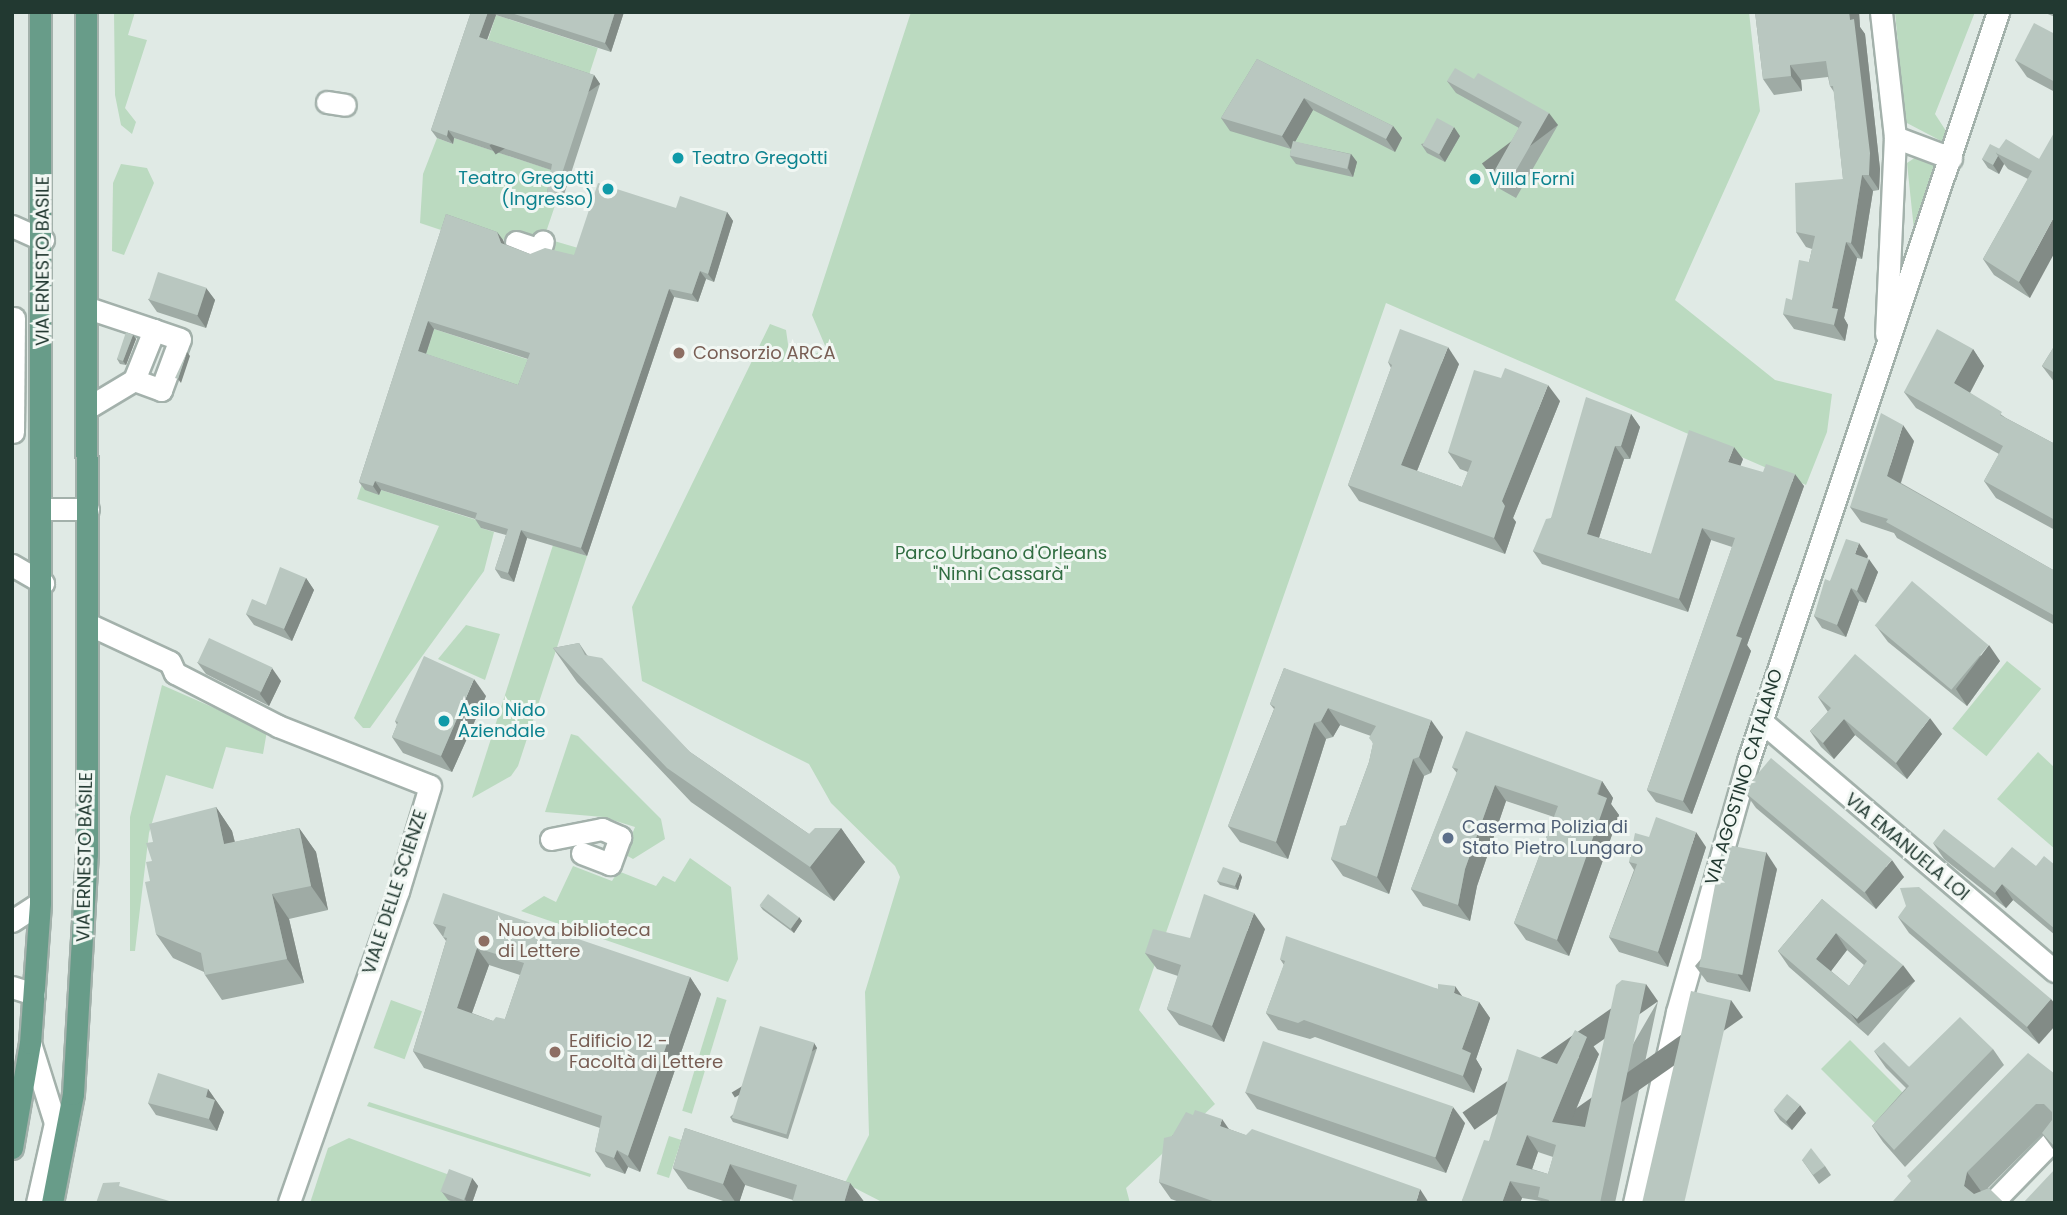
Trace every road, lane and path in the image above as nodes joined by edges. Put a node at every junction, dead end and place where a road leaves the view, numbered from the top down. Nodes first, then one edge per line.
1 (40, 12) edge
2 (86, 12) edge
3 (1881, 12) edge
4 (1998, 12) edge
5 (1895, 137) junction
6 (1951, 158) junction
7 (12, 226) edge
8 (43, 240) junction
9 (543, 241) dead end
10 (516, 242) dead end
11 (43, 302) junction
12 (88, 308) junction
13 (13, 318) edge
14 (1885, 360) junction
15 (89, 407) junction
16 (13, 432) edge
17 (43, 445) junction
18 (43, 509) junction
19 (88, 509) junction
20 (12, 565) edge
21 (43, 583) junction
22 (88, 632) junction
23 (1761, 721) junction
24 (551, 839) dead end
25 (582, 853) dead end
26 (40, 903) junction
27 (12, 921) edge
28 (2055, 971) edge
29 (12, 987) edge
30 (34, 993) junction
31 (30, 1044) junction
32 (2055, 1138) edge
33 (12, 1149) edge
34 (296, 1181) junction
35 (37, 1203) edge
36 (52, 1203) edge
37 (282, 1203) edge
38 (289, 1203) edge
39 (1634, 1203) edge
40 (1992, 1203) edge

1 - 8 main road, VIA ERNESTO BASILE
2 - 12 main road, VIA ERNESTO BASILE
3 - 5 street
4 - 6 street, VIA AGOSTINO CATALANO
5 - 6 street
5 - 14 street
6 - 14 street, VIA AGOSTINO CATALANO
7 - 8 street
8 - 11 main road, VIA ERNESTO BASILE
9 - 10 street
11 - 13 street
11 - 17 main road, VIA ERNESTO BASILE
12 - 15 main road, VIA ERNESTO BASILE
12 - 15 street
13 - 16 street
14 - 23 street, VIA AGOSTINO CATALANO
15 - 19 main road, VIA ERNESTO BASILE
16 - 17 street
17 - 18 main road, VIA ERNESTO BASILE
18 - 19 street
18 - 21 main road, VIA ERNESTO BASILE
19 - 22 main road, VIA ERNESTO BASILE
20 - 21 street
21 - 26 main road, VIA ERNESTO BASILE
22 - 34 street, VIALE DELLE SCIENZE
22 - 36 main road, VIA ERNESTO BASILE
23 - 28 street, VIA EMANUELA LOI
23 - 39 street, VIA AGOSTINO CATALANO
24 - 25 street
26 - 27 street
26 - 30 main road, VIA ERNESTO BASILE
29 - 30 street
30 - 31 main road, VIA ERNESTO BASILE
31 - 33 main road, VIA ERNESTO BASILE
31 - 35 street
32 - 40 street
34 - 37 street, VIALE DELLE SCIENZE
34 - 38 street, VIALE DELLE SCIENZE

